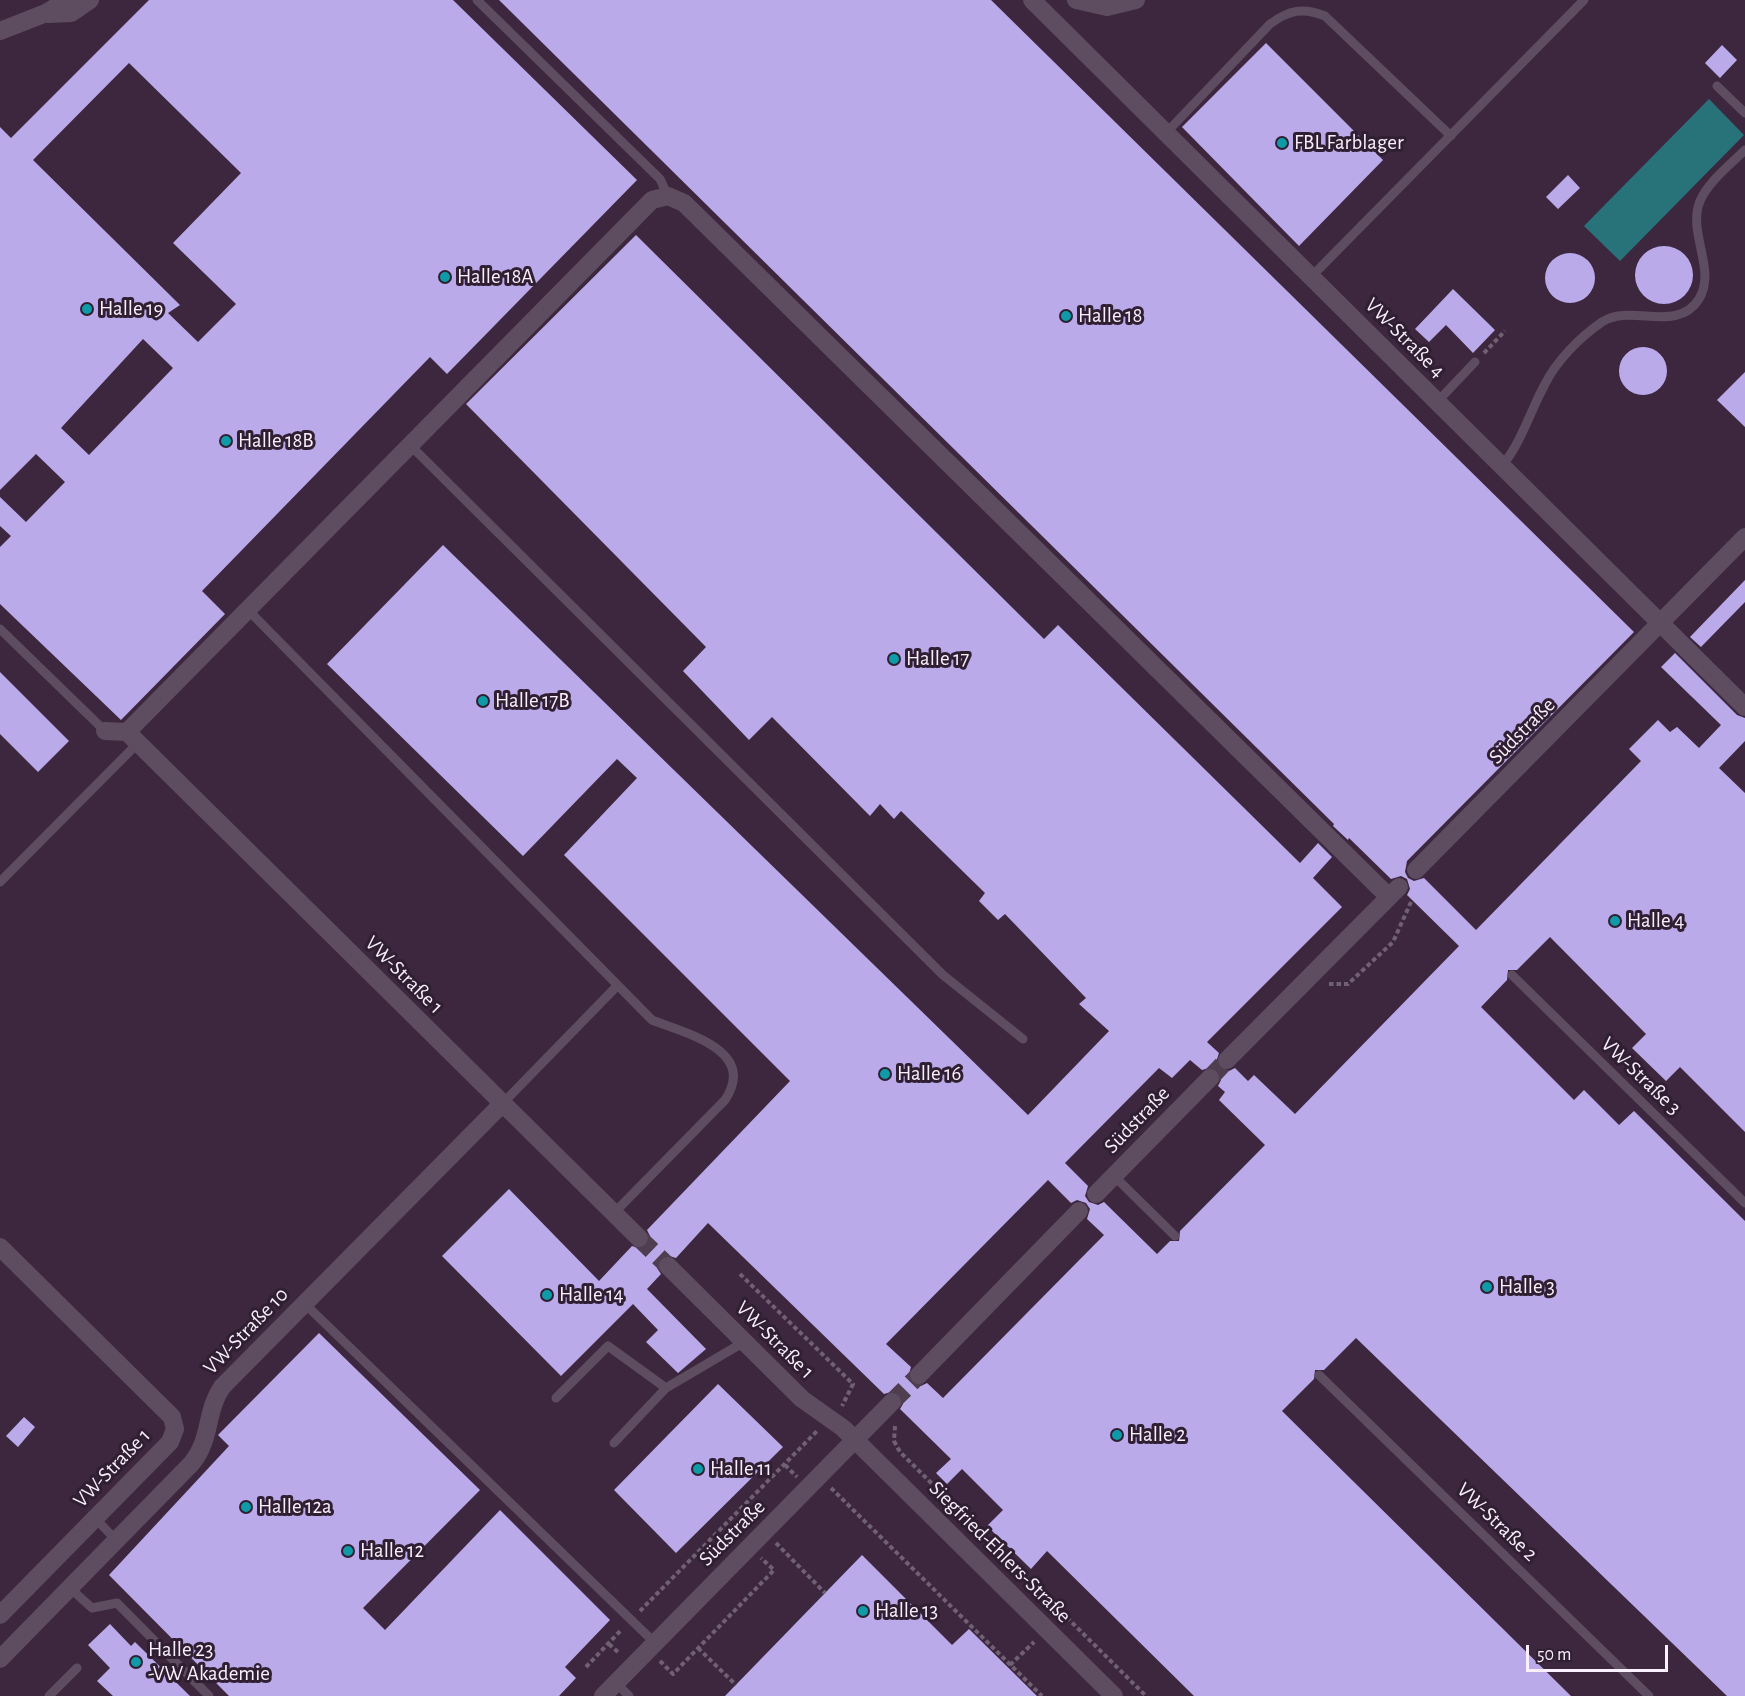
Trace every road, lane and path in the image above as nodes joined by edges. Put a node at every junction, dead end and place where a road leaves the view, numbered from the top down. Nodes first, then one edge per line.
1 (67, 0) edge
2 (90, 0) edge
3 (477, 0) edge
4 (1032, 0) edge
5 (1076, 0) edge
6 (1136, 0) edge
7 (1584, 0) edge
8 (46, 13) junction
9 (0, 31) edge
10 (1717, 86) dead end
11 (1745, 113) edge
12 (1166, 133) junction
13 (1451, 136) junction
14 (1745, 150) edge
15 (668, 196) junction
16 (1311, 277) junction
17 (1505, 331) dead end
18 (1475, 362) joint
19 (1437, 402) junction
20 (410, 445) junction
21 (1502, 466) junction
22 (1745, 537) edge
23 (249, 611) junction
24 (1660, 624) junction
25 (0, 629) edge
26 (1745, 708) edge
27 (105, 731) joint
28 (133, 738) junction
29 (1416, 870) dead end
30 (0, 882) edge
31 (1413, 901) dead end
32 (1512, 975) dead end
33 (1323, 984) dead end
34 (617, 986) junction
35 (1023, 1039) dead end
36 (1227, 1060) tunnel mouth
37 (1210, 1078) tunnel mouth
38 (503, 1103) junction
39 (1114, 1176) junction
40 (1096, 1194) dead end
41 (1745, 1203) edge
42 (1079, 1211) dead end
43 (614, 1213) junction
44 (1175, 1236) dead end
45 (639, 1238) tunnel mouth
46 (0, 1247) edge
47 (668, 1266) tunnel mouth
48 (740, 1274) dead end
49 (304, 1303) junction
50 (744, 1341) junction
51 (919, 1375) tunnel mouth
52 (1319, 1375) dead end
53 (666, 1388) junction
54 (556, 1398) dead end
55 (892, 1402) tunnel mouth
56 (830, 1419) junction
57 (897, 1421) dead end
58 (855, 1440) junction
59 (614, 1443) dead end
60 (824, 1493) dead end
61 (95, 1518) junction
62 (783, 1535) dead end
63 (116, 1540) junction
64 (776, 1542) junction
65 (70, 1588) junction
66 (825, 1593) dead end
67 (0, 1615) edge
68 (631, 1620) junction
69 (655, 1643) junction
70 (698, 1648) junction
71 (0, 1659) edge
72 (586, 1667) dead end
73 (77, 1668) dead end
74 (651, 1669) dead end
75 (616, 1683) junction
76 (736, 1685) dead end
77 (49, 1696) edge
78 (209, 1696) edge
79 (603, 1696) edge
80 (629, 1696) edge
81 (1042, 1696) edge
82 (1114, 1696) edge
83 (1146, 1696) edge
84 (1649, 1696) edge

1 - 8 street
2 - 8 street
3 - 15 lane
4 - 12 street, VW-Straße 4
5 - 6 street
7 - 13 lane
8 - 9 street
10 - 11 lane
12 - 13 lane
12 - 16 street, VW-Straße 4
13 - 16 lane
14 - 21 lane
15 - 20 street
15 - 36 street
16 - 19 street, VW-Straße 4
17 - 18 path
18 - 19 lane
19 - 21 street, VW-Straße 4
20 - 23 street
20 - 35 lane
21 - 24 street, VW-Straße 4
22 - 24 street, Südstraße
23 - 28 street
23 - 34 lane
24 - 26 street, VW-Straße 4
24 - 29 street, Südstraße
25 - 27 lane
27 - 28 street
28 - 30 lane
28 - 38 street, VW-Straße 1
31 - 33 path
32 - 41 lane, VW-Straße 3
34 - 38 lane
34 - 43 lane
37 - 39 street, Südstraße
38 - 43 street, VW-Straße 1
38 - 49 street, VW-Straße 10
39 - 40 street, Südstraße
39 - 44 lane
42 - 51 street
43 - 45 street, VW-Straße 1
46 - 61 street, VW-Straße 1
47 - 50 street, VW-Straße 1
48 - 56 path
49 - 63 street, VW-Straße 10
49 - 68 lane
50 - 53 lane
50 - 56 street, VW-Straße 1
52 - 84 lane, VW-Straße 2
53 - 54 lane
53 - 59 lane
55 - 58 street, Südstraße
56 - 58 street, VW-Straße 1
56 - 68 path
57 - 83 path
58 - 69 street, Südstraße
58 - 82 street, Siegfried-Ehlers-Straße
60 - 81 path
61 - 63 lane
61 - 67 street, VW-Straße 1
62 - 64 path
63 - 65 street, VW-Straße 10
64 - 66 path
64 - 70 path
65 - 71 street, VW-Straße 10
65 - 78 lane
68 - 69 lane
68 - 72 path
69 - 75 street, Südstraße
70 - 74 path
70 - 76 path
73 - 77 lane
75 - 79 street, Südstraße
75 - 80 lane

